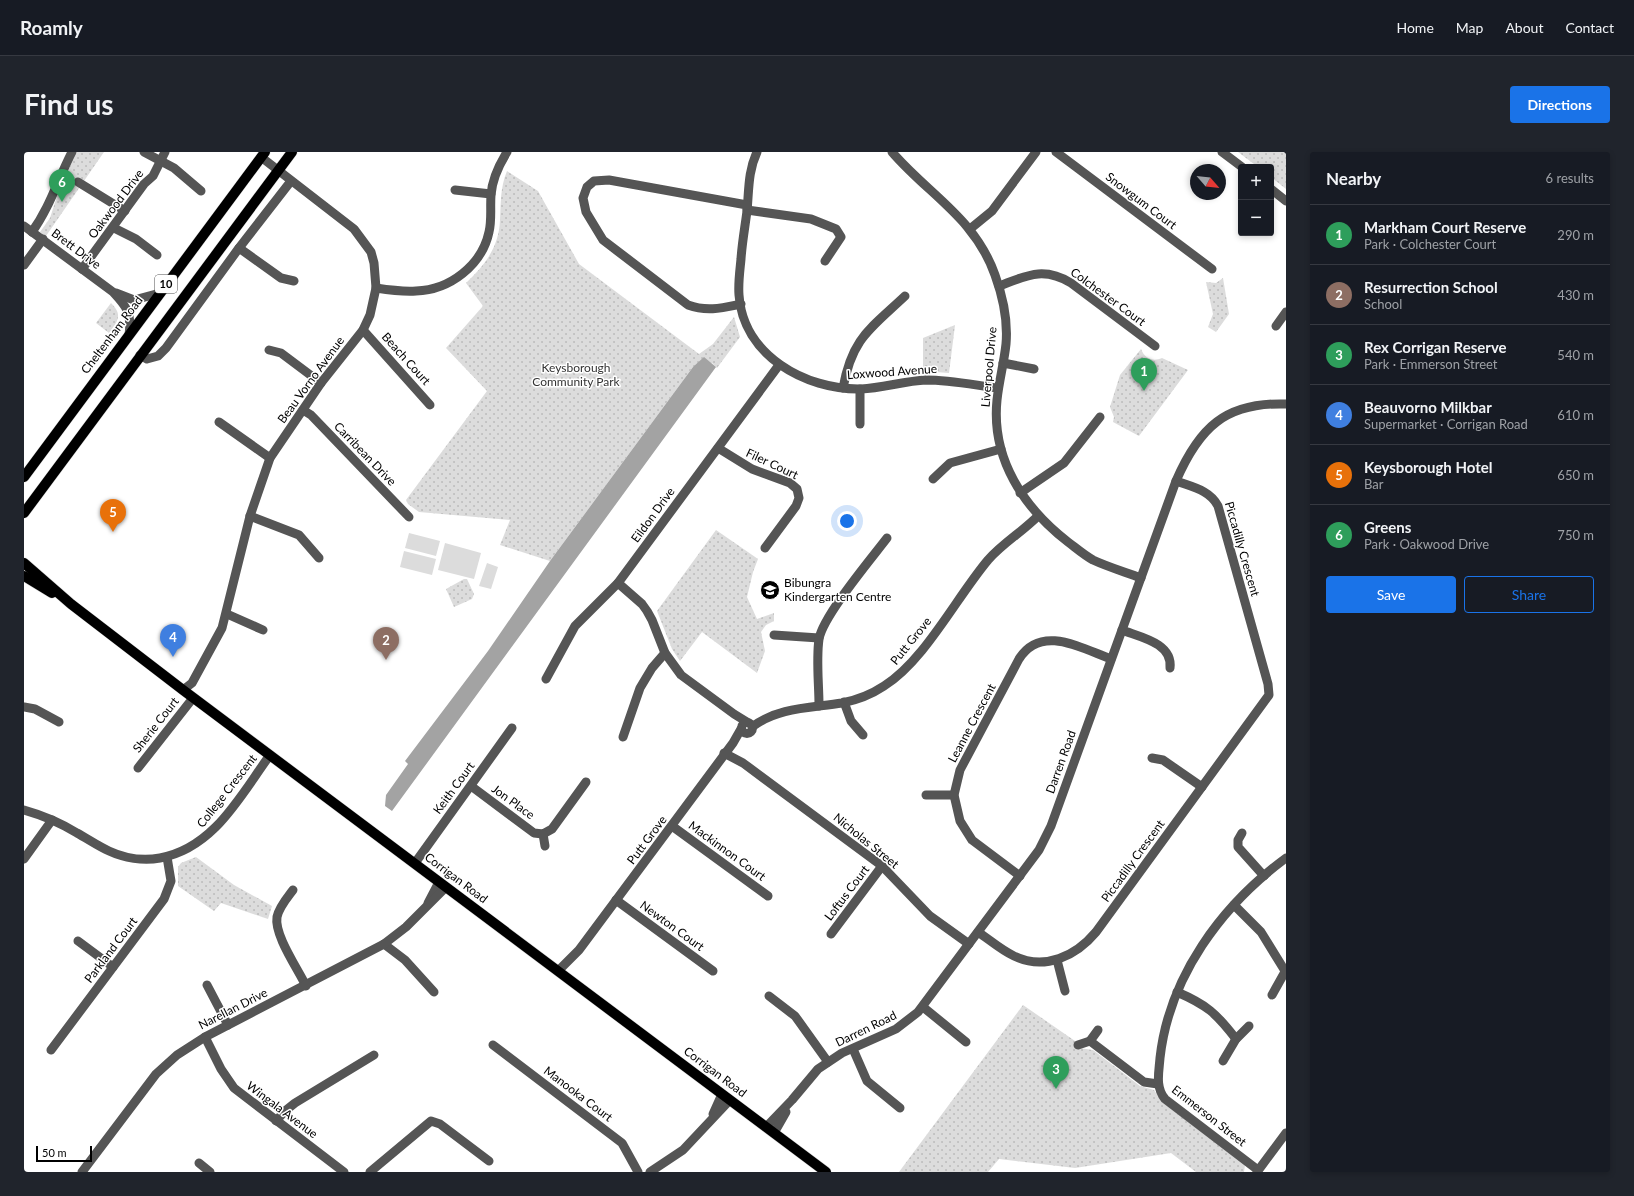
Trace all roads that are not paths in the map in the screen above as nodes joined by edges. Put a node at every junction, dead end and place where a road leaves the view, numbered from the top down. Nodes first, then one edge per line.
1 (72, 152) edge
2 (144, 152) edge
3 (165, 152) edge
4 (292, 152) edge
5 (507, 152) edge
6 (757, 152) edge
7 (892, 152) edge
8 (1036, 152) edge
9 (1056, 152) edge
10 (1222, 152) edge
11 (263, 155) edge
12 (160, 161) junction
13 (1238, 164) edge
14 (278, 170) junction
15 (291, 181) junction
16 (78, 182) dead end
17 (455, 190) dead end
18 (201, 191) dead end
19 (1274, 191) edge
20 (491, 194) junction
21 (1286, 201) edge
22 (747, 208) junction
23 (125, 211) junction
24 (24, 226) edge
25 (114, 228) junction
26 (970, 229) junction
27 (32, 232) junction
28 (43, 239) junction
29 (239, 248) junction
30 (157, 255) dead end
31 (825, 260) dead end
32 (24, 265) edge
33 (82, 269) junction
34 (1212, 269) dead end
35 (294, 281) dead end
36 (999, 286) junction
37 (376, 288) junction
38 (113, 292) junction
39 (160, 293) junction
40 (905, 296) dead end
41 (741, 304) junction
42 (1286, 312) edge
43 (1276, 326) dead end
44 (363, 330) junction
45 (129, 335) junction
46 (1155, 346) dead end
47 (269, 350) dead end
48 (140, 355) junction
49 (1003, 363) junction
50 (779, 364) junction
51 (1034, 368) dead end
52 (322, 383) junction
53 (843, 388) junction
54 (998, 388) junction
55 (860, 389) junction
56 (1286, 404) edge
57 (430, 405) dead end
58 (303, 410) junction
59 (1100, 417) dead end
60 (219, 422) dead end
61 (860, 424) dead end
62 (718, 448) junction
63 (1001, 449) junction
64 (270, 458) junction
65 (24, 477) edge
66 (933, 479) dead end
67 (1176, 481) junction
68 (1020, 492) junction
69 (25, 514) edge
70 (250, 516) junction
71 (409, 517) dead end
72 (1041, 519) junction
73 (887, 538) dead end
74 (765, 548) dead end
75 (320, 558) dead end
76 (25, 562) edge
77 (24, 576) edge
78 (1141, 578) junction
79 (618, 583) junction
80 (71, 604) junction
81 (227, 614) junction
82 (263, 630) dead end
83 (1122, 630) junction
84 (774, 635) dead end
85 (819, 638) junction
86 (665, 653) junction
87 (1111, 659) junction
88 (1170, 668) dead end
89 (546, 679) dead end
90 (183, 690) junction
91 (193, 698) junction
92 (844, 702) junction
93 (819, 706) junction
94 (24, 707) edge
95 (59, 722) dead end
96 (746, 726) junction
97 (512, 728) dead end
98 (863, 735) dead end
99 (623, 737) dead end
100 (729, 748) junction
101 (270, 755) junction
102 (1152, 758) dead end
103 (138, 768) dead end
104 (586, 782) dead end
105 (471, 786) junction
106 (1202, 787) junction
107 (926, 795) dead end
108 (954, 795) junction
109 (24, 810) edge
110 (52, 820) junction
111 (672, 826) junction
112 (1242, 833) dead end
113 (543, 834) junction
114 (545, 846) dead end
115 (167, 857) junction
116 (1286, 858) edge
117 (24, 859) edge
118 (415, 863) junction
119 (882, 866) junction
120 (1020, 876) junction
121 (1264, 876) junction
122 (443, 884) junction
123 (293, 890) dead end
124 (768, 896) dead end
125 (616, 900) junction
126 (1234, 905) junction
127 (978, 932) junction
128 (831, 934) dead end
129 (78, 941) dead end
130 (388, 941) junction
131 (969, 944) junction
132 (1057, 960) junction
133 (113, 967) junction
134 (713, 971) dead end
135 (1286, 971) edge
136 (561, 973) junction
137 (207, 985) dead end
138 (306, 986) junction
139 (1065, 991) dead end
140 (434, 992) dead end
141 (1177, 992) junction
142 (1272, 995) dead end
143 (769, 996) dead end
144 (922, 1008) junction
145 (228, 1025) junction
146 (1248, 1026) dead end
147 (1098, 1030) dead end
148 (205, 1037) junction
149 (1236, 1039) junction
150 (1090, 1041) junction
151 (966, 1042) dead end
152 (493, 1045) dead end
153 (1078, 1045) dead end
154 (853, 1049) junction
155 (51, 1050) dead end
156 (374, 1055) dead end
157 (1223, 1061) dead end
158 (828, 1062) junction
159 (1158, 1084) junction
160 (726, 1097) junction
161 (900, 1108) dead end
162 (276, 1122) junction
163 (770, 1130) junction
164 (1286, 1132) edge
165 (489, 1161) dead end
166 (199, 1163) dead end
167 (656, 1171) edge
168 (1257, 1171) edge
169 (82, 1172) edge
170 (210, 1172) edge
171 (343, 1172) edge
172 (370, 1172) edge
173 (638, 1172) edge
174 (826, 1172) edge

1 - 27 street
2 - 12 street
3 - 12 street, Oakwood Drive
4 - 14 main road, 10
5 - 20 street
6 - 22 street, Loxwood Avenue
7 - 26 street, Liverpool Drive
8 - 26 street
9 - 34 street, Snowgum Court
10 - 13 street
11 - 14 street, Beau Vorno Avenue
11 - 39 main road, Cheltenham Road / 10
12 - 18 street
12 - 23 street, Oakwood Drive
14 - 15 street, Beau Vorno Avenue
14 - 48 main road, 10
15 - 29 street
15 - 37 street, Beau Vorno Avenue
16 - 23 street
17 - 20 street
19 - 21 street
20 - 37 street
22 - 31 street
22 - 41 street, Loxwood Avenue
22 - 41 street
23 - 25 street, Oakwood Drive
24 - 27 street, Brett Drive
25 - 30 street
25 - 33 street, Oakwood Drive
26 - 36 street, Liverpool Drive
27 - 28 street, Brett Drive
28 - 32 street
28 - 33 street, Brett Drive
29 - 35 street
29 - 48 street
33 - 38 street, Brett Drive
36 - 46 street, Colchester Court
36 - 49 street, Liverpool Drive
37 - 44 street, Beau Vorno Avenue
38 - 39 street, Brett Drive
38 - 45 street, Brett Drive
39 - 45 main road, Cheltenham Road / 10
40 - 53 street
41 - 50 street, Loxwood Avenue
42 - 43 street
44 - 52 street, Beau Vorno Avenue
44 - 57 street, Beach Court
45 - 65 main road, Cheltenham Road / 10
47 - 52 street
48 - 69 main road, 10
49 - 51 street
49 - 54 street, Liverpool Drive
50 - 53 street, Loxwood Avenue
50 - 62 street, Eildon Drive
52 - 58 street, Beau Vorno Avenue
53 - 55 street, Loxwood Avenue
54 - 55 street, Loxwood Avenue
54 - 63 street, Liverpool Drive
55 - 61 street
56 - 67 street, Darren Road
58 - 64 street, Beau Vorno Avenue
58 - 71 street, Carribean Drive
59 - 68 street
60 - 64 street
62 - 74 street, Filer Court
62 - 79 street, Eildon Drive
63 - 66 street
63 - 68 street, Liverpool Drive
64 - 70 street, Beau Vorno Avenue
67 - 78 street, Darren Road
67 - 106 street, Piccadilly Crescent
68 - 72 street, Liverpool Drive
70 - 75 street
70 - 81 street, Beau Vorno Avenue
72 - 78 street, Liverpool Drive
72 - 92 street, Putt Grove
73 - 85 street
76 - 80 main road, Corrigan Road
77 - 80 main road, Corrigan Road
78 - 83 street, Darren Road
79 - 86 street
79 - 89 street, Eildon Drive
80 - 90 main road, Corrigan Road
81 - 82 street
81 - 90 street, Beau Vorno Avenue
83 - 87 street, Darren Road
83 - 88 street
84 - 85 street
85 - 93 street
86 - 96 street
86 - 99 street
87 - 108 street, Leanne Crescent
87 - 120 street, Darren Road
90 - 91 main road, Corrigan Road
91 - 101 main road, Corrigan Road
91 - 103 street, Sherie Court
92 - 93 street, Putt Grove
92 - 98 street
93 - 96 street, Putt Grove
94 - 95 street
96 - 100 street, Putt Grove
97 - 105 street, Keith Court
100 - 111 street, Putt Grove
100 - 119 street, Nicholas Street
101 - 115 street, College Crescent
101 - 118 main road, Corrigan Road
102 - 106 street
104 - 113 street
105 - 113 street, Jon Place
105 - 118 street, Keith Court
106 - 132 street, Piccadilly Crescent
107 - 108 street
108 - 120 street, Leanne Crescent
109 - 110 street, College Crescent
110 - 115 street, College Crescent
110 - 117 street
111 - 124 street, Mackinnon Court
111 - 125 street, Putt Grove
112 - 121 street
113 - 114 street
115 - 133 street, Parkland Court
116 - 121 street
118 - 122 main road, Corrigan Road
119 - 128 street, Loftus Court
119 - 131 street, Nicholas Street
120 - 127 street, Darren Road
121 - 126 street
122 - 130 street, Narellan Drive
122 - 136 main road, Corrigan Road
123 - 138 street
125 - 134 street, Newton Court
125 - 136 street, Putt Grove
126 - 135 street
126 - 141 street
127 - 131 street, Darren Road
127 - 132 street, Piccadilly Crescent
129 - 133 street
130 - 138 street, Narellan Drive
130 - 140 street
131 - 144 street, Darren Road
132 - 139 street
133 - 155 street, Parkland Court
135 - 142 street
136 - 160 main road, Corrigan Road
137 - 145 street
138 - 145 street, Narellan Drive
141 - 149 street
141 - 159 street
143 - 158 street
144 - 151 street
144 - 154 street, Darren Road
145 - 148 street, Narellan Drive
146 - 149 street
147 - 150 street
148 - 162 street, Wingala Avenue
148 - 169 street, Narellan Drive
149 - 157 street
150 - 153 street
150 - 159 street, Emmerson Street
152 - 173 street, Manooka Court
154 - 158 street, Darren Road
154 - 161 street
156 - 162 street
158 - 163 street, Darren Road
159 - 168 street, Emmerson Street
160 - 163 main road, Corrigan Road
160 - 167 street
162 - 171 street, Wingala Avenue
163 - 174 main road, Corrigan Road
164 - 168 street
165 - 172 street
166 - 170 street

